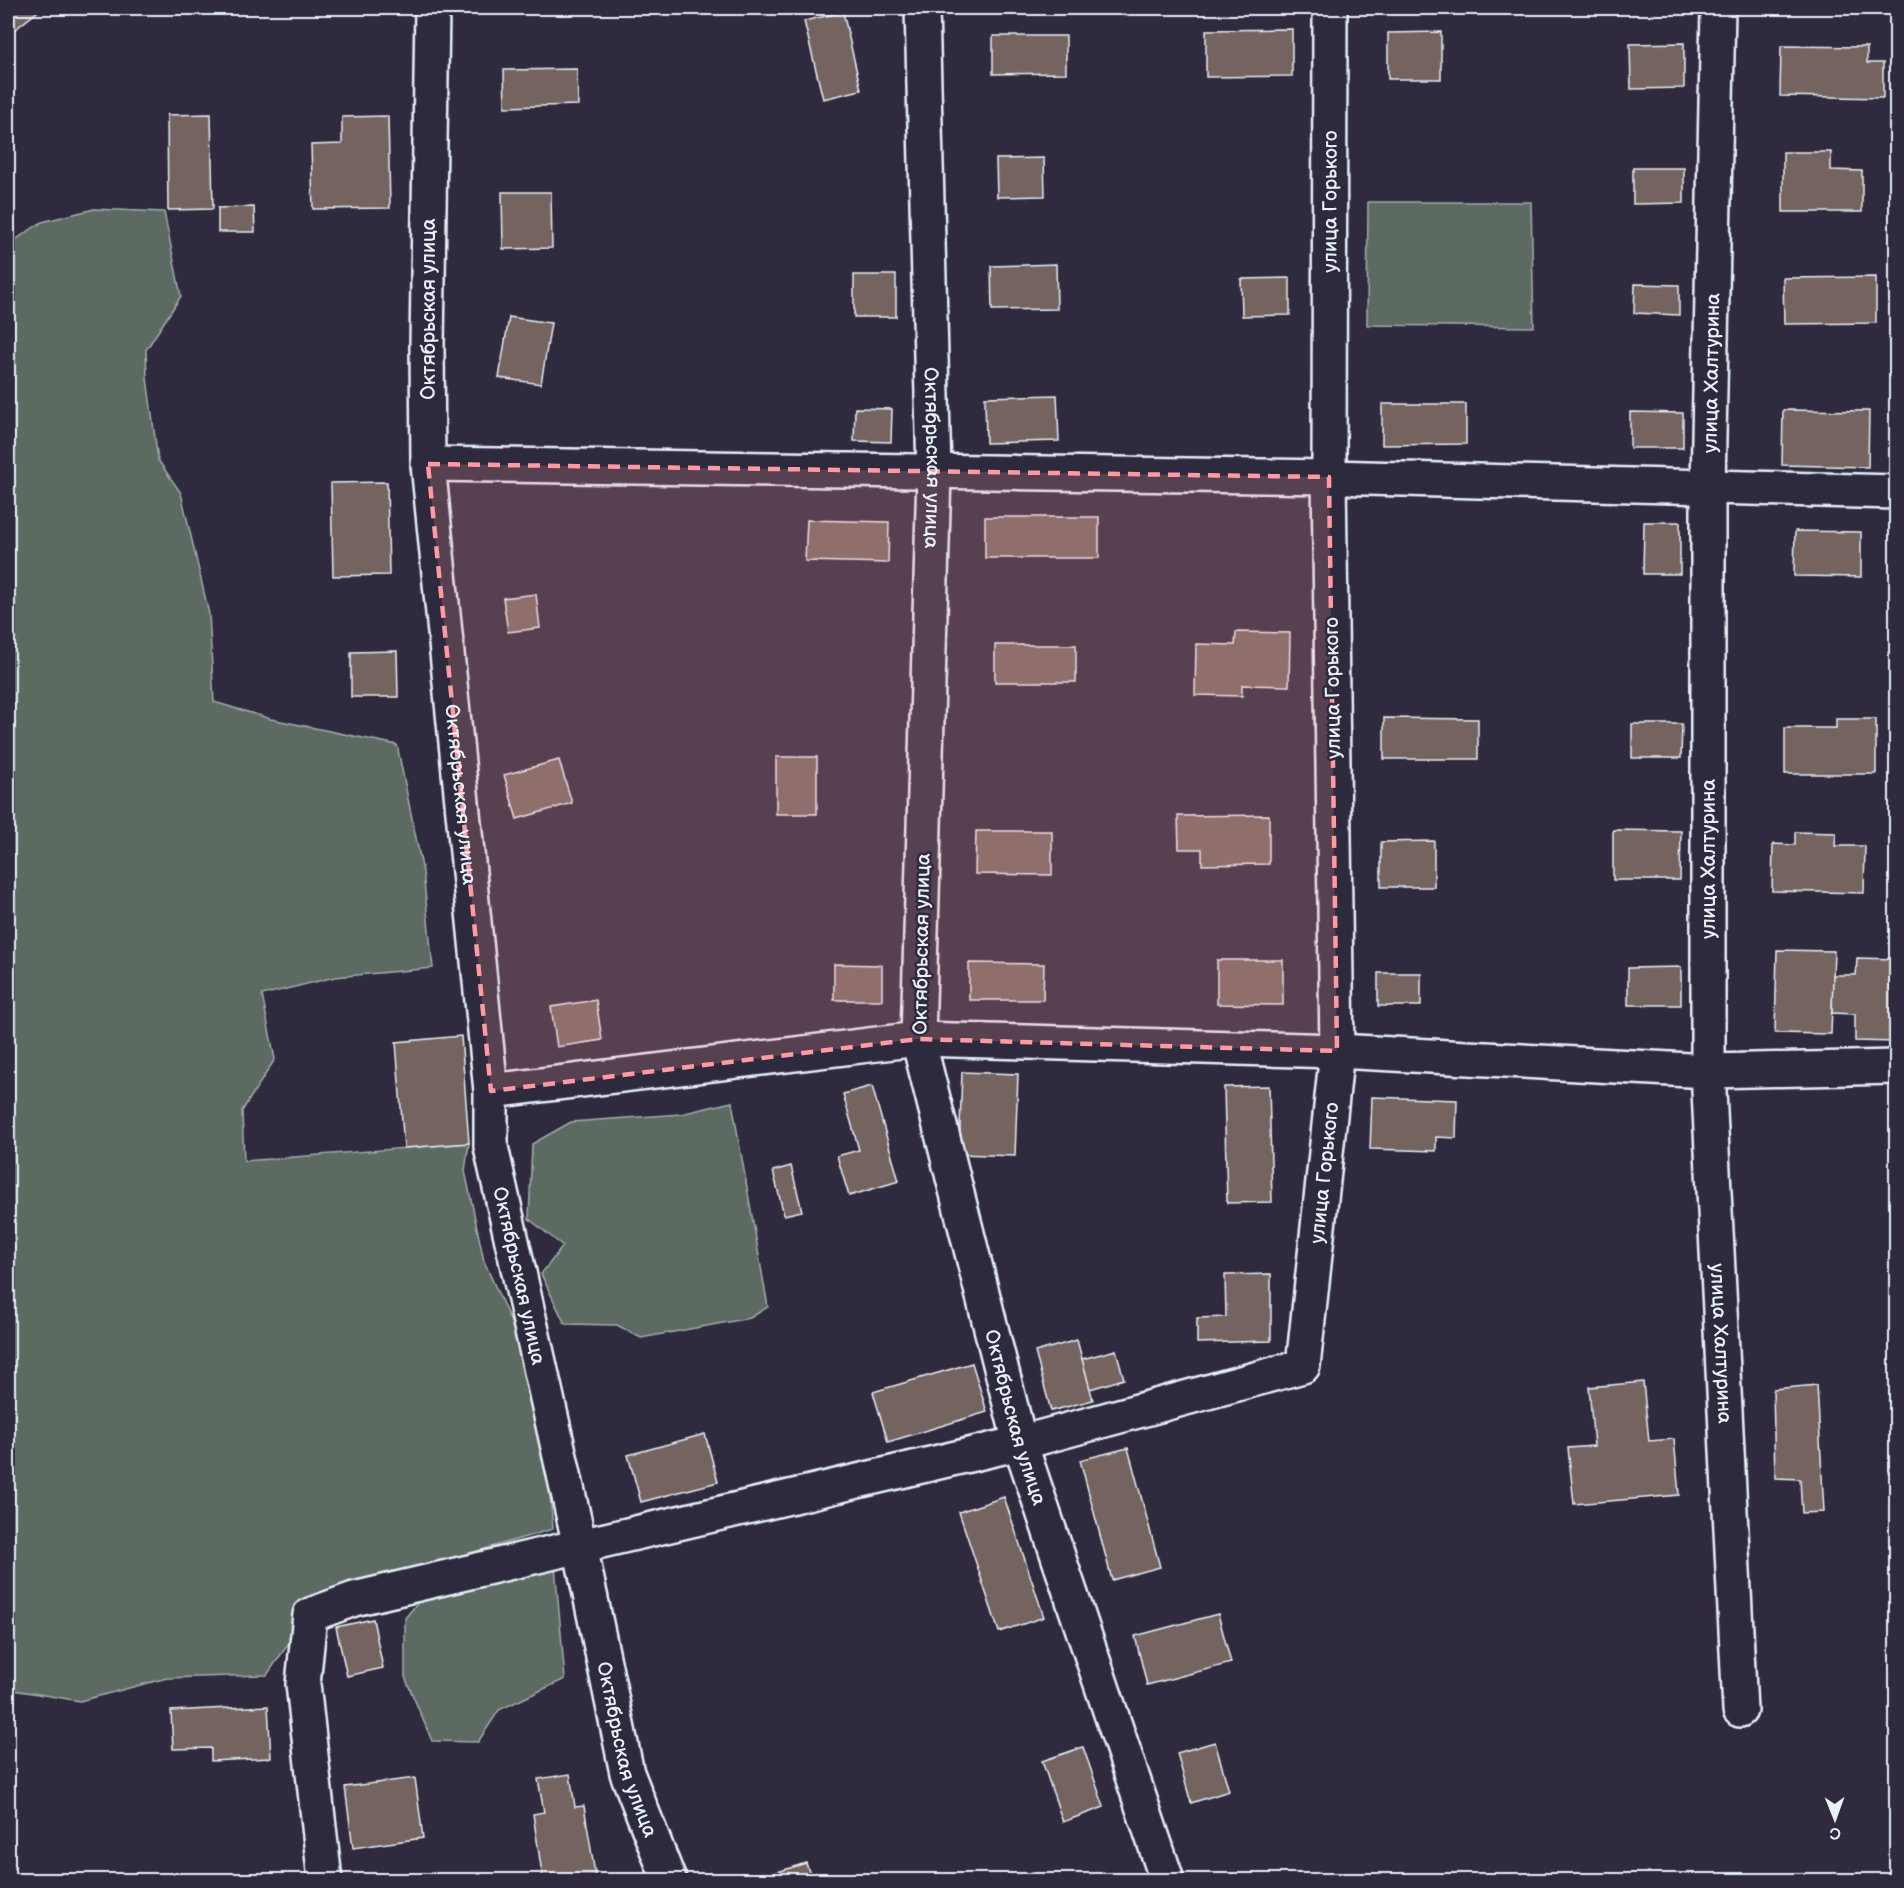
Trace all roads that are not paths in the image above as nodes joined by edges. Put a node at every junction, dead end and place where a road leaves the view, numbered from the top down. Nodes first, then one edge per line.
1 (432, 8) edge
2 (922, 8) edge
3 (1330, 8) edge
4 (1718, 8) edge
5 (428, 464) junction
6 (934, 473) junction
7 (1329, 477) junction
8 (1708, 485) junction
9 (1896, 492) edge
10 (918, 1039) junction
11 (1337, 1051) junction
12 (1896, 1067) edge
13 (1708, 1071) junction
14 (491, 1091) junction
15 (1020, 1443) junction
16 (580, 1546) junction
17 (1740, 1710) dead end
18 (325, 1881) edge
19 (669, 1881) edge
20 (1167, 1881) edge

1 - 5 street, Октябрьская улица
2 - 6 street, Октябрьская улица
3 - 7 street, улица Горького
4 - 8 street, улица Халтурина
5 - 6 street
5 - 14 street, Октябрьская улица
6 - 7 street
6 - 10 street, Октябрьская улица
7 - 8 street
7 - 11 street, улица Горького
8 - 9 street
8 - 13 street, улица Халтурина
10 - 11 street
10 - 14 street
10 - 15 street, Октябрьская улица
11 - 13 street
11 - 15 street, улица Горького
12 - 13 street
13 - 17 street, улица Халтурина
14 - 16 street, Октябрьская улица
15 - 16 street
15 - 20 street, Октябрьская улица
16 - 18 street
16 - 19 street, Октябрьская улица

